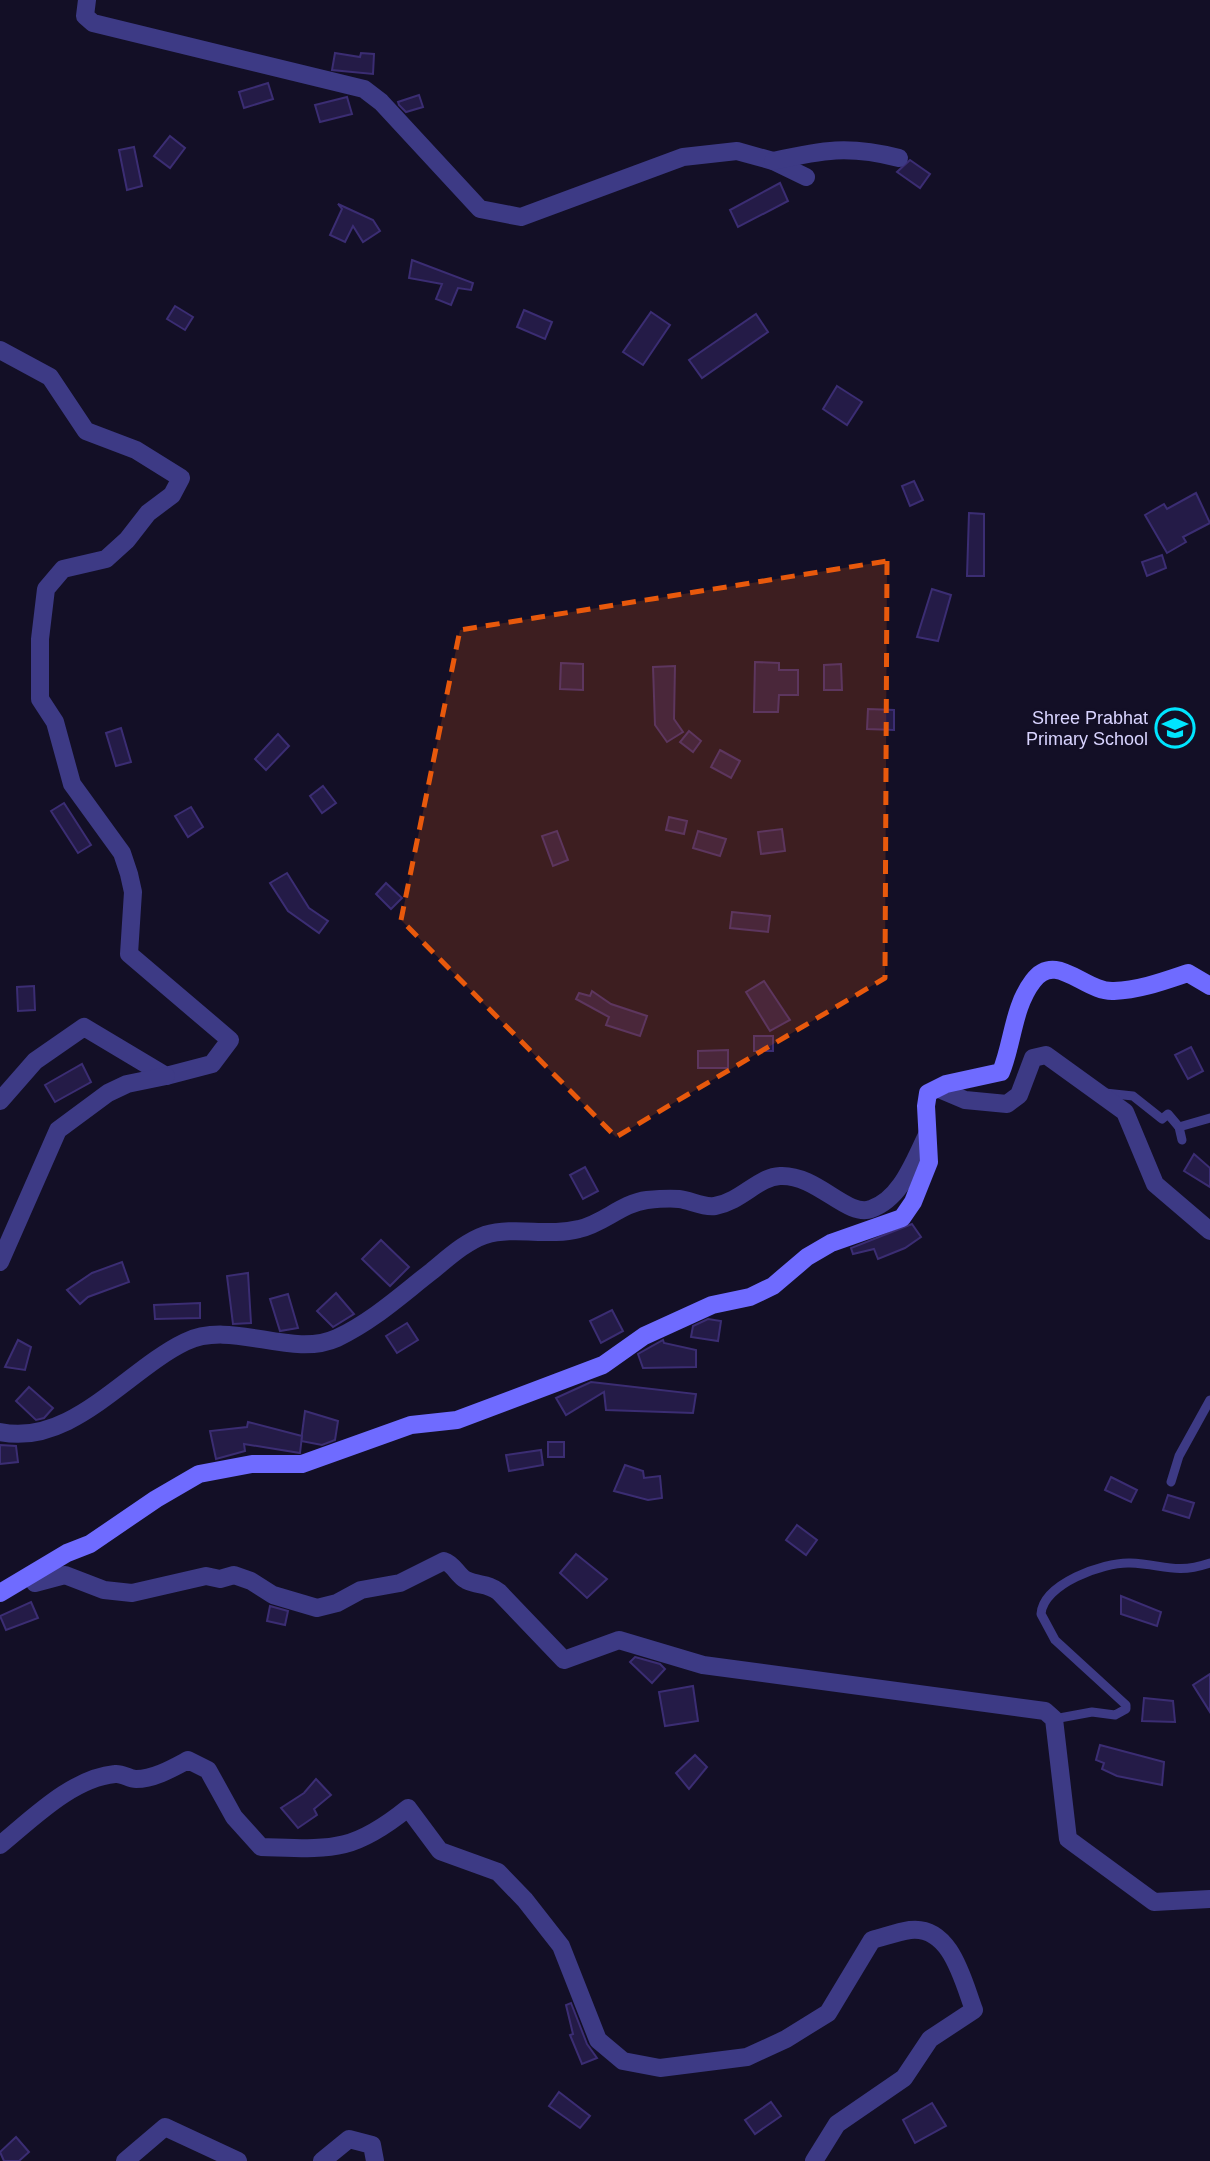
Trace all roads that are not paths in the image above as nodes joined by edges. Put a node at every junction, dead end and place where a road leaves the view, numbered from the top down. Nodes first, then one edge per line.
1 (87, 0) edge
2 (899, 158) dead end
3 (773, 161) junction
4 (806, 177) dead end
5 (0, 350) edge
6 (1210, 986) edge
7 (166, 1076) junction
8 (939, 1089) junction
9 (1100, 1092) junction
10 (0, 1101) edge
11 (1210, 1118) edge
12 (1179, 1127) junction
13 (928, 1135) junction
14 (1182, 1140) dead end
15 (1210, 1231) edge
16 (0, 1262) edge
17 (1210, 1400) edge
18 (0, 1432) edge
19 (1171, 1482) dead end
20 (1210, 1563) edge
21 (31, 1577) junction
22 (0, 1593) edge
23 (1054, 1719) junction
24 (0, 1845) edge
25 (1210, 1899) edge
26 (125, 2161) edge
27 (238, 2161) edge
28 (323, 2161) edge
29 (375, 2161) edge
30 (814, 2161) edge

1 - 3 street
2 - 3 street
3 - 4 street
5 - 7 street
6 - 8 main road
7 - 10 street
7 - 16 street
8 - 9 street
8 - 13 main road
9 - 12 lane
9 - 15 street
11 - 12 lane
12 - 14 lane
13 - 18 street
13 - 21 main road
17 - 19 lane
20 - 23 lane
21 - 22 main road
21 - 23 street
23 - 25 street
24 - 30 street
26 - 27 street
28 - 29 street

